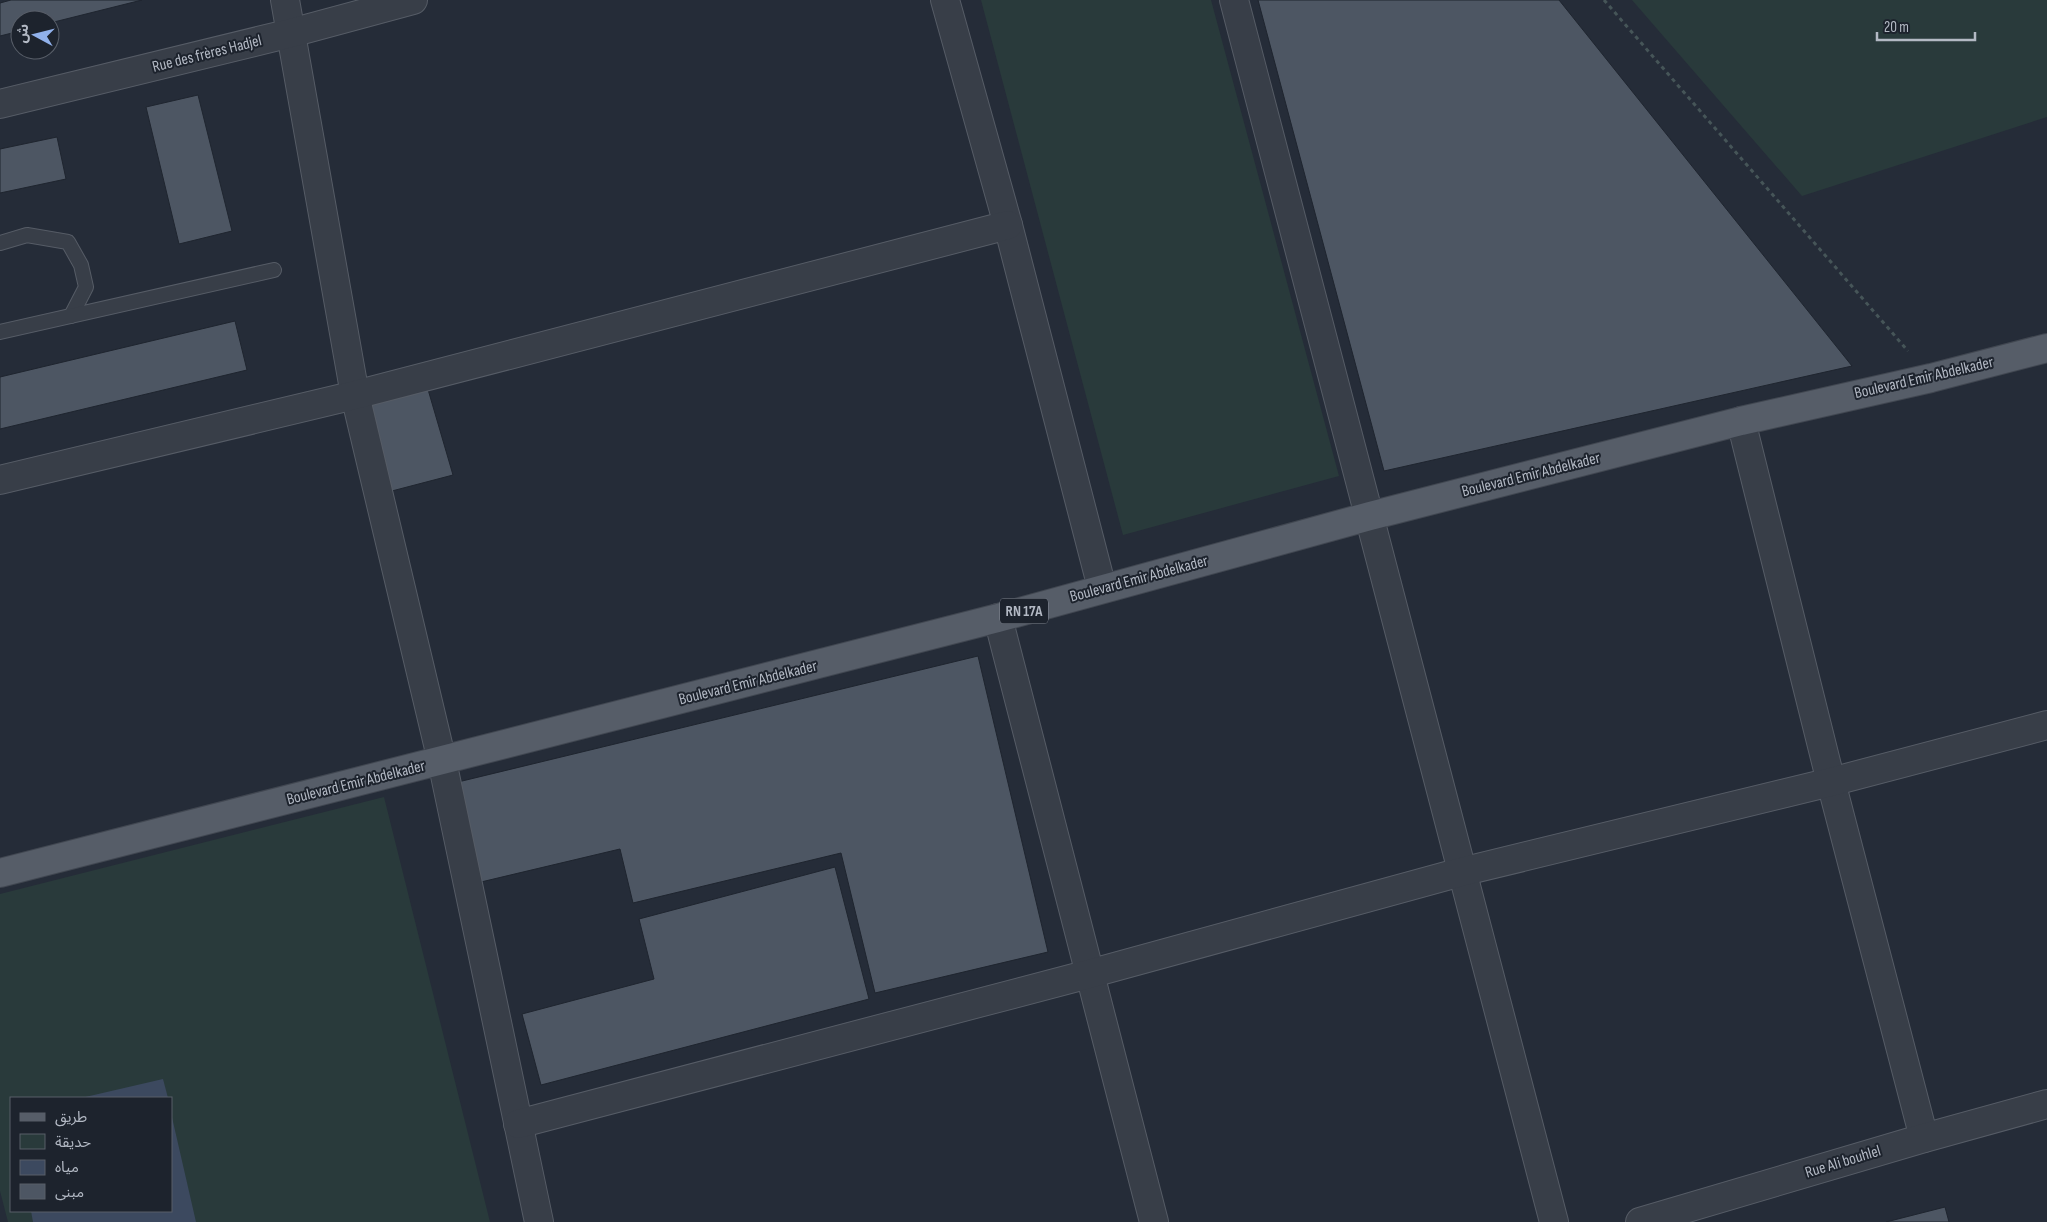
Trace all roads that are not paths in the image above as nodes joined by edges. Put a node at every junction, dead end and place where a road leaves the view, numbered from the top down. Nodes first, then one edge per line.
1 (284, 0) edge
2 (413, 0) edge
3 (946, 0) edge
4 (1234, 0) edge
5 (291, 33) junction
6 (0, 104) edge
7 (1008, 225) junction
8 (0, 243) edge
9 (274, 270) dead end
10 (71, 316) junction
11 (0, 332) edge
12 (2047, 348) edge
13 (355, 395) junction
14 (1740, 421) junction
15 (0, 480) edge
16 (1370, 516) junction
17 (1102, 588) junction
18 (998, 618) junction
19 (2047, 725) edge
20 (442, 761) junction
21 (1830, 782) junction
22 (0, 872) edge
23 (1460, 872) junction
24 (1088, 974) junction
25 (2047, 1104) edge
26 (518, 1124) junction
27 (1924, 1138) junction
28 (539, 1222) edge
29 (1154, 1222) edge
30 (1554, 1222) edge
31 (1640, 1222) edge

1 - 5 street
2 - 5 street, Rue des frères Hadjel
3 - 7 street
4 - 16 street
5 - 6 street, Rue des frères Hadjel
5 - 13 street
7 - 13 street
7 - 17 street
8 - 10 lane
9 - 10 lane
10 - 11 lane
12 - 14 main road, Boulevard Emir Abdelkader / RN 17A
13 - 15 street
13 - 20 street
14 - 16 main road, Boulevard Emir Abdelkader / RN 17A
14 - 21 street
16 - 17 main road, Boulevard Emir Abdelkader / RN 17A
16 - 23 street
17 - 18 main road, Boulevard Emir Abdelkader / RN 17A
18 - 20 main road, Boulevard Emir Abdelkader / RN 17A
18 - 24 street
19 - 21 street
20 - 22 main road, Boulevard Emir Abdelkader / RN 17A
20 - 26 street
21 - 23 street
21 - 27 street
23 - 24 street
23 - 30 street
24 - 26 street
24 - 29 street
25 - 27 street, Rue Ali bouhlel
26 - 28 street
27 - 31 street, Rue Ali bouhlel

